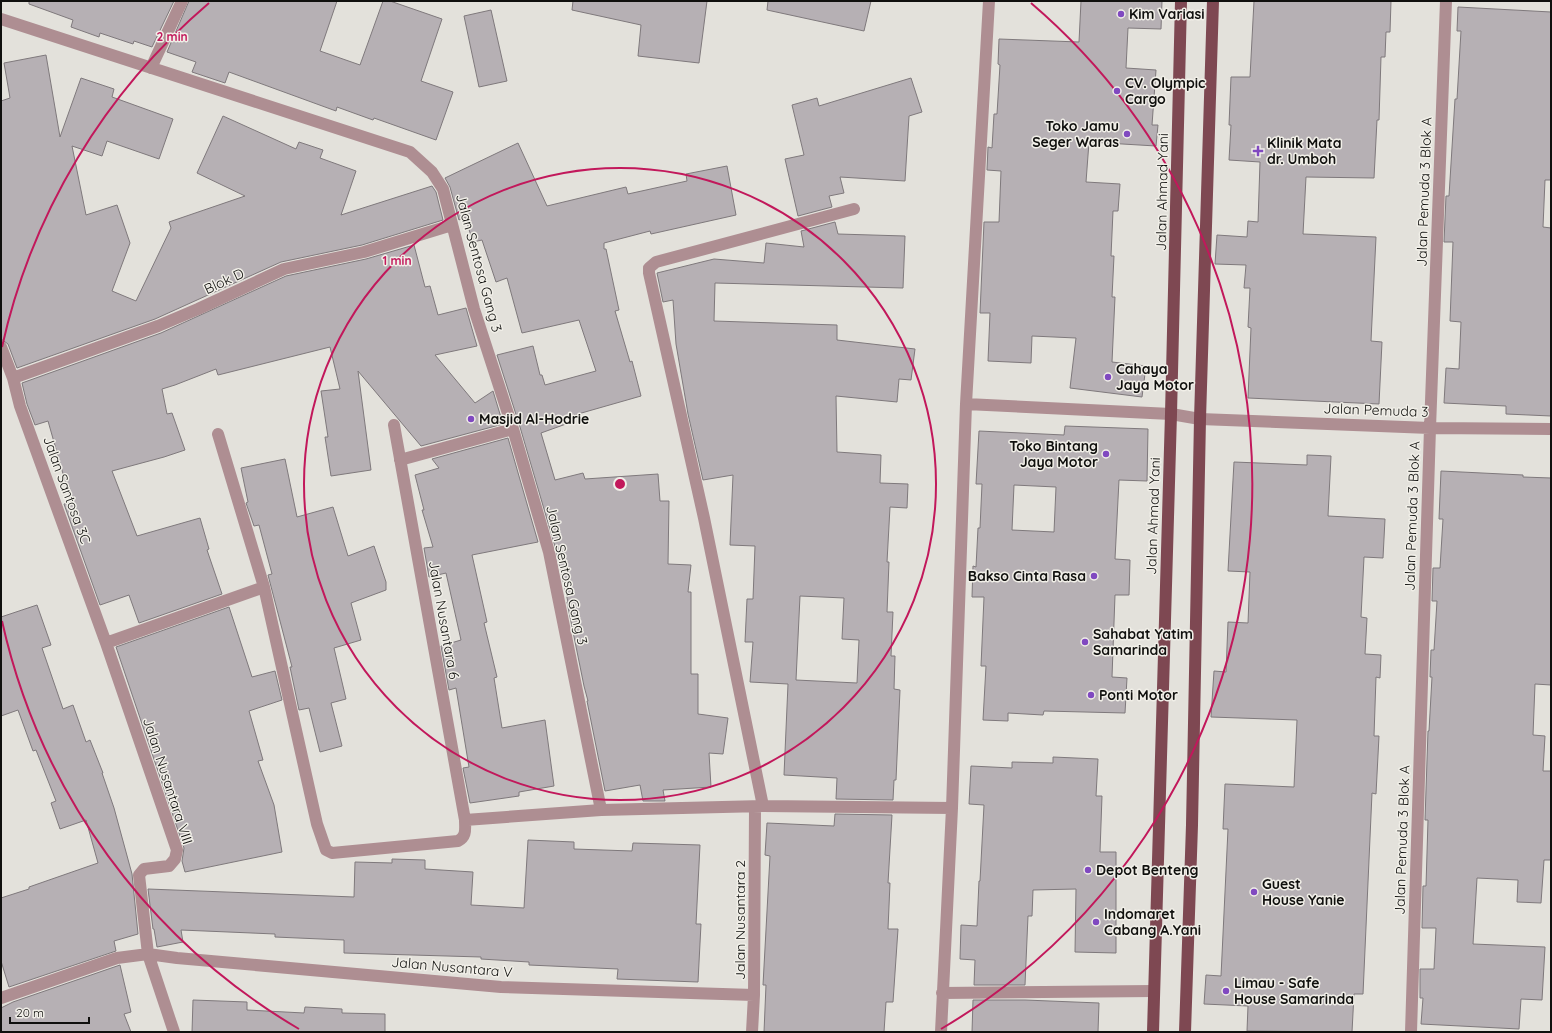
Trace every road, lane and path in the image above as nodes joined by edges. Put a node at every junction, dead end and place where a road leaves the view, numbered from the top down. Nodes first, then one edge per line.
1 (182, 1) edge
2 (989, 1) edge
3 (1181, 1) edge
4 (1213, 1) edge
5 (1446, 1) edge
6 (1, 19) edge
7 (151, 68) junction
8 (854, 209) dead end
9 (452, 225) junction
10 (1, 347) edge
11 (13, 378) junction
12 (966, 404) junction
13 (1171, 414) junction
14 (1200, 419) junction
15 (394, 425) dead end
16 (1430, 428) junction
17 (513, 429) junction
18 (1551, 429) edge
19 (218, 434) dead end
20 (400, 460) junction
21 (264, 587) junction
22 (106, 643) junction
23 (759, 807) junction
24 (952, 808) junction
25 (601, 810) junction
26 (465, 820) junction
27 (148, 954) junction
28 (1154, 991) junction
29 (942, 993) junction
30 (754, 995) junction
31 (1, 998) edge
32 (174, 1032) edge
33 (752, 1032) edge
34 (941, 1032) edge
35 (1153, 1032) edge
36 (1185, 1032) edge
37 (1411, 1032) edge

1 - 7 street
2 - 12 street
3 - 13 main road, Jalan Ahmad Yani
4 - 14 main road
5 - 16 street, Jalan Pemuda 3 Blok A
6 - 7 street, Jalan Sentosa Gang 3
7 - 9 street, Jalan Sentosa Gang 3
8 - 23 street, Jalan Nusantara 2
9 - 11 street, Blok D
9 - 17 street, Jalan Sentosa Gang 3
10 - 11 street, Jalan Santosa 3C
11 - 22 street, Jalan Santosa 3C
12 - 13 street, Jalan Pemuda 3
12 - 24 street
13 - 14 street, Jalan Pemuda 3
13 - 28 main road, Jalan Ahmad Yani
14 - 16 street, Jalan Pemuda 3
14 - 36 main road
15 - 20 street, Jalan Nusantara 6
16 - 18 street, Jalan Pemuda 3
16 - 37 street, Jalan Pemuda 3 Blok A
17 - 20 street
17 - 25 street, Jalan Sentosa Gang 3
19 - 21 street
20 - 26 street, Jalan Nusantara 6
21 - 22 street
21 - 26 street, Jalan Nusantara 6
22 - 27 street, Jalan Nusantara VIII
23 - 24 street
23 - 25 street
23 - 30 street, Jalan Nusantara 2
24 - 29 street
25 - 26 street
27 - 30 street, Jalan Nusantara V
27 - 31 street, Jalan Nusantara V
27 - 32 street
28 - 29 street
28 - 35 main road, Jalan Ahmad Yani
29 - 34 street
30 - 33 street, Jalan Nusantara 2

